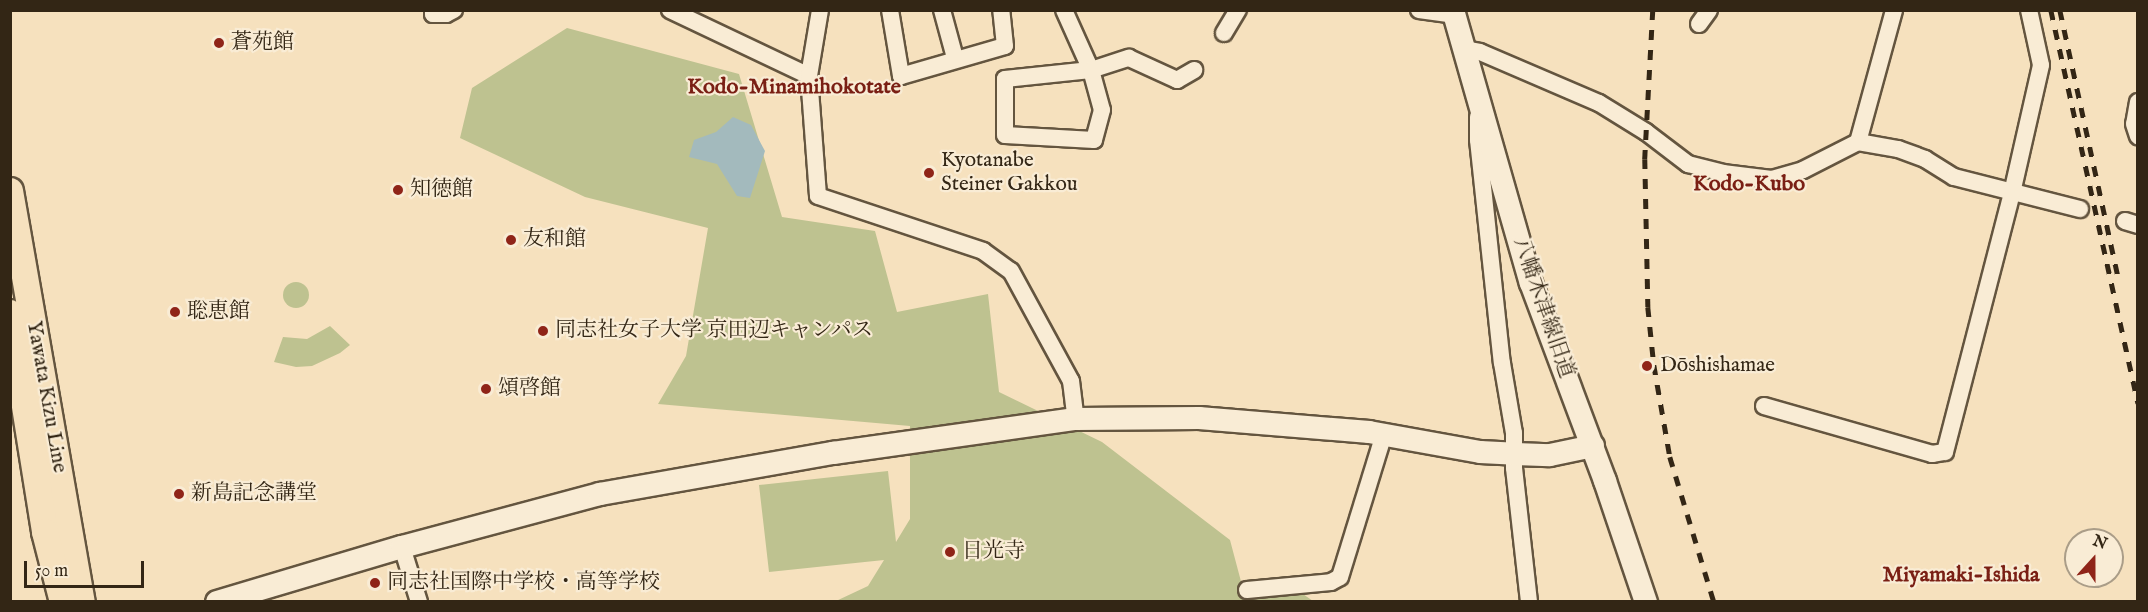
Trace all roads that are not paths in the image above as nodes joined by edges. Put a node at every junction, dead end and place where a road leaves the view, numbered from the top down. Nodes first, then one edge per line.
1 (433, 10) edge
2 (454, 10) edge
3 (670, 10) edge
4 (820, 10) edge
5 (890, 10) edge
6 (942, 10) edge
7 (1001, 10) edge
8 (1064, 10) edge
9 (1238, 10) edge
10 (1419, 10) edge
11 (1894, 10) edge
12 (2029, 10) edge
13 (1453, 13) edge
14 (1224, 33) dead end
15 (1465, 49) junction
16 (955, 58) junction
17 (1091, 70) junction
18 (1194, 70) dead end
19 (809, 76) junction
20 (1479, 98) junction
21 (2138, 102) edge
22 (2138, 136) edge
23 (1858, 142) junction
24 (10, 191) edge
25 (2012, 193) junction
26 (2080, 209) dead end
27 (10, 313) edge
28 (1764, 406) dead end
29 (1076, 419) junction
30 (1384, 434) junction
31 (1593, 446) junction
32 (1515, 454) junction
33 (402, 547) junction
34 (1247, 590) dead end
35 (63, 602) edge
36 (82, 602) edge
37 (217, 602) edge
38 (419, 602) edge
39 (1529, 602) edge
40 (1646, 602) edge

1 - 2 street
3 - 19 street
4 - 19 street
5 - 16 street
6 - 16 street
7 - 16 street
8 - 17 street
9 - 14 street
10 - 13 street
11 - 23 street
12 - 25 street
13 - 15 street, 八幡木津線旧道
15 - 20 street, 八幡木津線旧道
15 - 23 street
17 - 17 street
17 - 18 street
19 - 29 street
20 - 31 street, 八幡木津線旧道
20 - 32 street
21 - 22 street
23 - 25 street
24 - 36 main road, Yawata Kizu Line
25 - 26 street
25 - 28 street
27 - 35 main road, Yawata Kizu Line
29 - 30 street
29 - 33 street
30 - 32 street
30 - 34 street
31 - 32 street
31 - 40 street, 八幡木津線旧道
32 - 39 street
33 - 37 street
33 - 38 street

